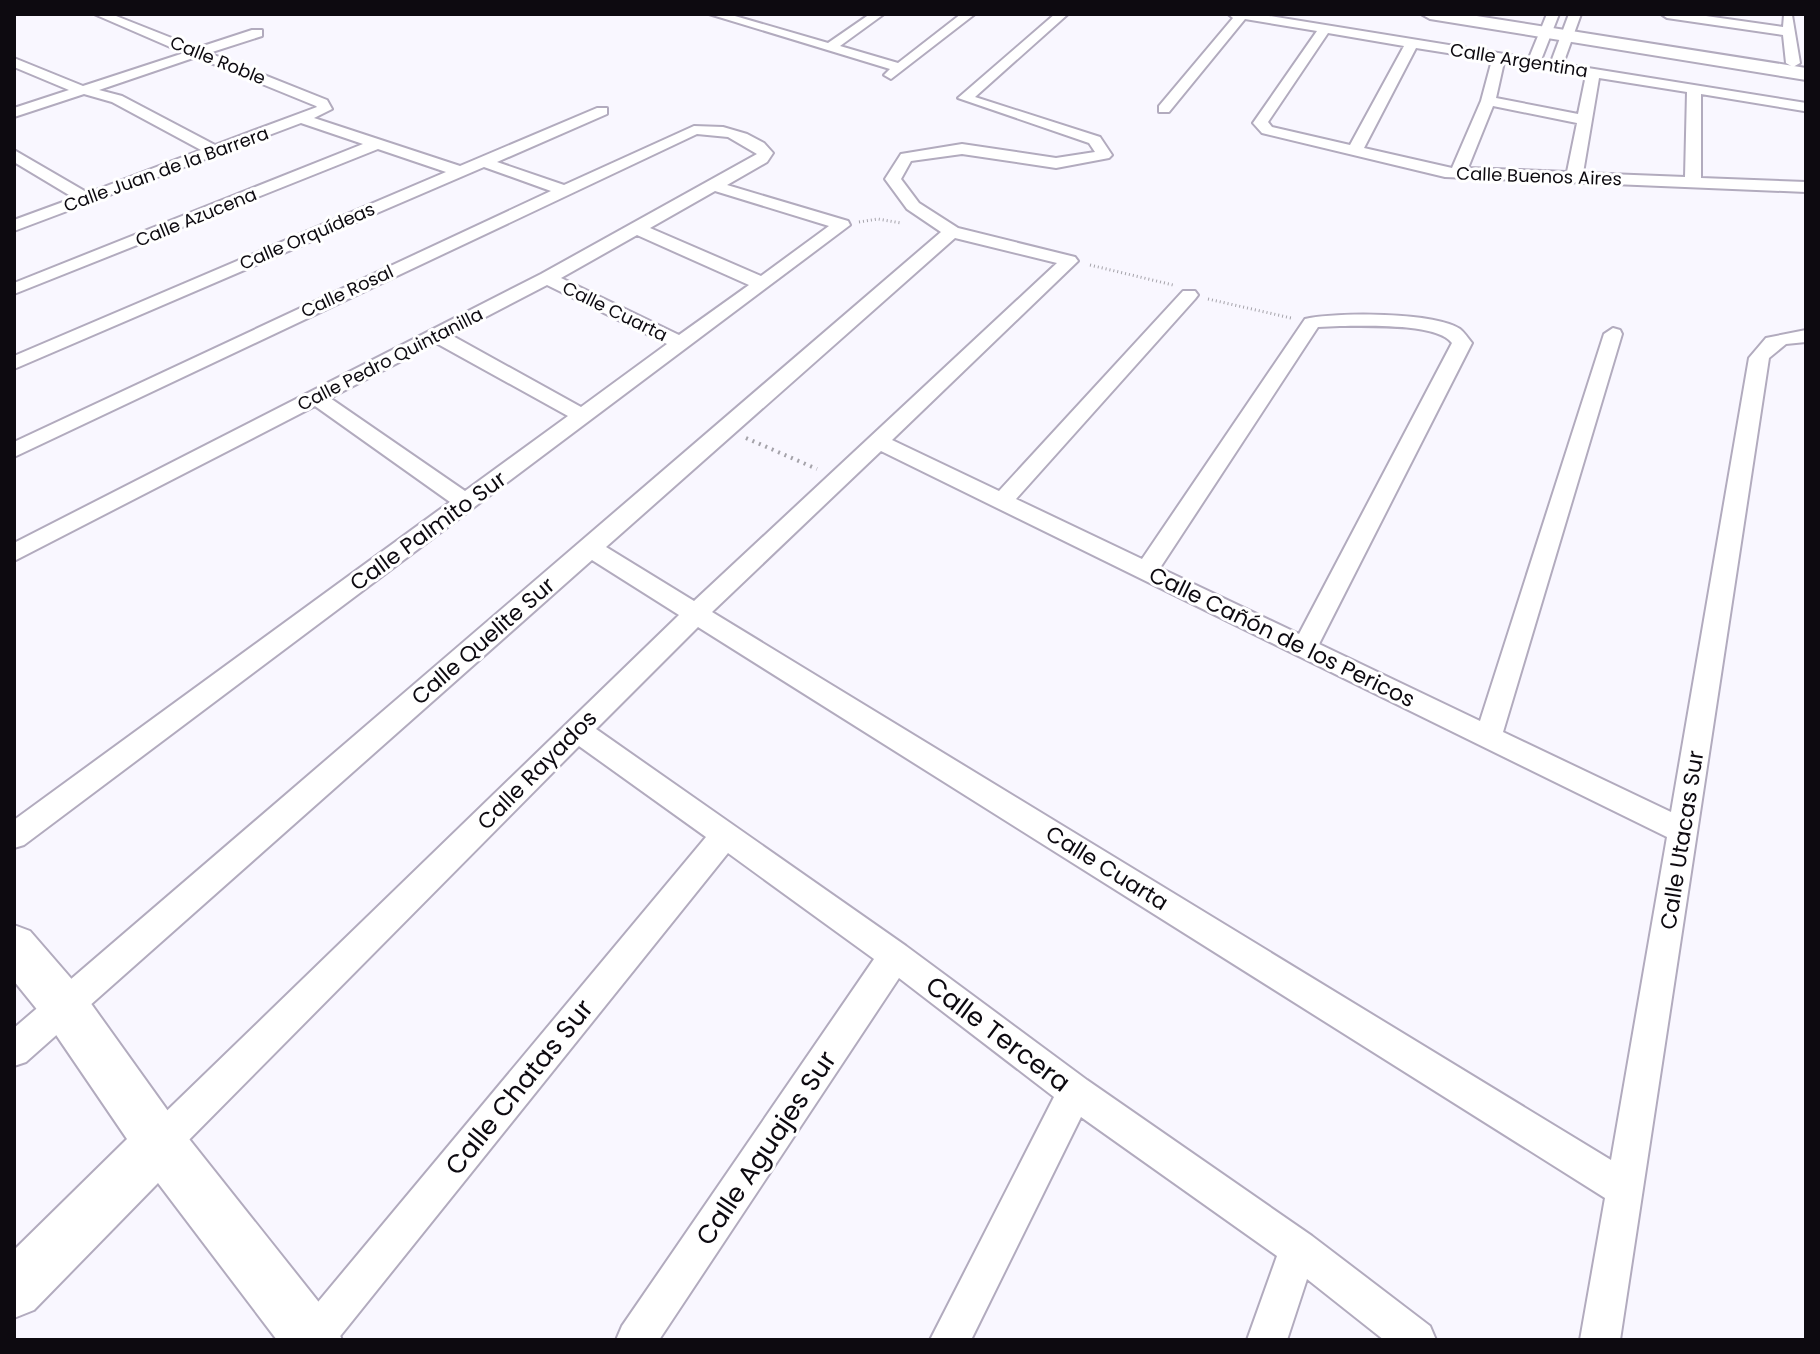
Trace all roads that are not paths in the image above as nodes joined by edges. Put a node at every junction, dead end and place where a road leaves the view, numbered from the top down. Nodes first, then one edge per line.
1 (100, 14) edge
2 (715, 14) edge
3 (878, 14) edge
4 (969, 14) edge
5 (1062, 14) edge
6 (1430, 14) edge
7 (1476, 14) edge
8 (1667, 14) edge
9 (1787, 14) edge
10 (1238, 15) edge
11 (1549, 24) edge
12 (1571, 26) edge
13 (1325, 29) junction
14 (1788, 32) junction
15 (257, 33) dead end
16 (1412, 43) junction
17 (830, 47) junction
18 (197, 51) junction
19 (1499, 57) junction
20 (14, 62) edge
21 (1534, 62) junction
22 (1556, 65) junction
23 (1593, 73) junction
24 (1802, 73) edge
25 (85, 89) junction
26 (1694, 90) junction
27 (1488, 101) junction
28 (1164, 109) dead end
29 (602, 111) dead end
30 (14, 113) edge
31 (1804, 114) edge
32 (311, 116) junction
33 (1585, 120) junction
34 (377, 144) junction
35 (214, 151) junction
36 (1354, 152) junction
37 (14, 155) edge
38 (762, 159) joint
39 (481, 161) junction
40 (458, 171) junction
41 (1458, 173) junction
42 (1574, 178) junction
43 (1693, 183) junction
44 (714, 186) junction
45 (1806, 187) edge
46 (562, 190) junction
47 (85, 198) junction
48 (14, 226) edge
49 (638, 229) junction
50 (952, 232) junction
51 (547, 278) junction
52 (763, 284) junction
53 (14, 289) edge
54 (1189, 295) dead end
55 (1613, 334) dead end
56 (436, 335) junction
57 (1806, 336) edge
58 (682, 344) junction
59 (14, 363) edge
60 (315, 397) junction
61 (583, 416) junction
62 (880, 442) junction
63 (14, 450) edge
64 (1002, 501) junction
65 (467, 503) junction
66 (590, 548) junction
67 (14, 553) edge
68 (1146, 571) junction
69 (696, 613) junction
70 (1304, 648) junction
71 (578, 730) junction
72 (1488, 737) junction
73 (1684, 832) junction
74 (725, 835) junction
75 (14, 836) edge
76 (14, 946) edge
77 (895, 956) junction
78 (65, 1007) junction
79 (14, 1050) edge
80 (1075, 1092) junction
81 (160, 1143) junction
82 (1624, 1189) junction
83 (1299, 1249) junction
84 (14, 1290) edge
85 (312, 1340) edge
86 (636, 1340) edge
87 (950, 1340) edge
88 (1267, 1340) edge
89 (1416, 1340) edge
90 (1600, 1340) edge

1 - 18 street, Calle Roble
2 - 17 street
3 - 17 street
4 - 17 street
5 - 50 street
6 - 11 street
7 - 11 street
8 - 14 street
9 - 14 street
10 - 13 street, Calle Argentina
10 - 28 street
11 - 12 street
11 - 21 street
12 - 22 street
12 - 24 street
13 - 16 street, Calle Argentina
13 - 36 street, Calle Buenos Aires
14 - 24 street
15 - 18 street
16 - 19 street, Calle Argentina
16 - 36 street
18 - 25 street
18 - 32 street, Calle Roble
19 - 21 street, Calle Argentina
19 - 27 street
20 - 25 street
21 - 22 street, Calle Argentina
22 - 23 street, Calle Argentina
23 - 26 street, Calle Argentina
23 - 33 street
24 - 31 street
25 - 30 street
25 - 35 street
26 - 31 street, Calle Argentina
26 - 43 street
27 - 33 street
27 - 41 street
29 - 39 street, Calle Orquídeas
32 - 34 street
32 - 35 street, Calle Juan de la Barrera
33 - 42 street
34 - 40 street
34 - 53 street, Calle Azucena
35 - 47 street, Calle Juan de la Barrera
36 - 41 street, Calle Buenos Aires
37 - 47 street
38 - 44 street, Calle Pedro Quintanilla
38 - 46 street, Calle Rosal
39 - 40 street, Calle Orquídeas
39 - 46 street
40 - 59 street, Calle Orquídeas
41 - 42 street, Calle Buenos Aires
42 - 43 street, Calle Buenos Aires
43 - 45 street, Calle Buenos Aires
44 - 49 street, Calle Pedro Quintanilla
44 - 52 street, Calle Palmito Sur
46 - 63 street, Calle Rosal
47 - 48 street, Calle Juan de la Barrera
49 - 51 street, Calle Pedro Quintanilla
49 - 52 street
50 - 62 street, Calle Rayados
50 - 66 street, Calle Quelite Sur
51 - 56 street, Calle Pedro Quintanilla
51 - 58 street, Calle Cuarta
52 - 58 street, Calle Palmito Sur
54 - 64 street
55 - 72 street
56 - 60 street, Calle Pedro Quintanilla
56 - 61 street
57 - 73 street, Calle Utacas Sur
58 - 61 street, Calle Palmito Sur
60 - 65 street
60 - 67 street, Calle Pedro Quintanilla
61 - 65 street, Calle Palmito Sur
62 - 64 street, Calle Cañón de los Pericos
62 - 69 street, Calle Rayados
64 - 68 street, Calle Cañón de los Pericos
65 - 75 street, Calle Palmito Sur
66 - 69 street, Calle Cuarta
66 - 78 street, Calle Quelite Sur
68 - 70 street, Calle Cañón de los Pericos
68 - 70 street
69 - 71 street, Calle Rayados
69 - 82 street, Calle Cuarta
70 - 72 street, Calle Cañón de los Pericos
71 - 74 street, Calle Tercera
71 - 81 street, Calle Rayados
72 - 73 street, Calle Cañón de los Pericos
73 - 82 street, Calle Utacas Sur
74 - 77 street, Calle Tercera
74 - 85 street, Calle Chatas Sur
76 - 78 street
77 - 80 street, Calle Tercera
77 - 86 street, Calle Aguajes Sur
78 - 79 street, Calle Quelite Sur
78 - 81 street
80 - 83 street, Calle Tercera
80 - 87 street
81 - 84 street, Calle Rayados
81 - 85 street
82 - 90 street, Calle Utacas Sur
83 - 88 street
83 - 89 street, Calle Tercera

